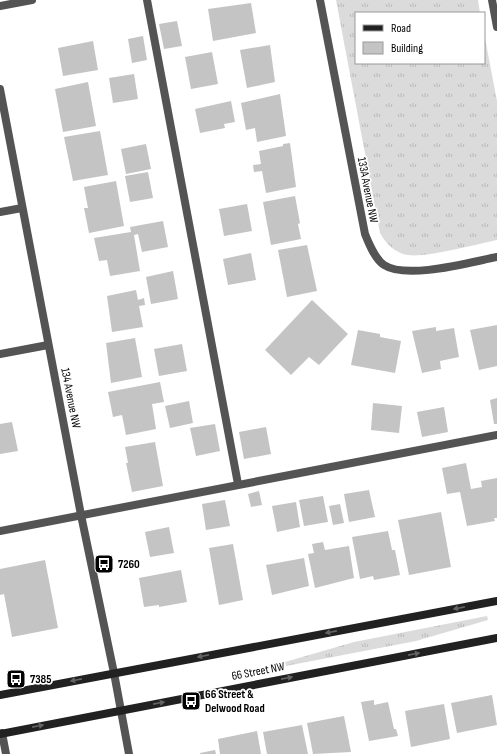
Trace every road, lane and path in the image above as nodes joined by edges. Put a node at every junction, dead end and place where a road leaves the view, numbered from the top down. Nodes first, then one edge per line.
1 (32, 0) edge
2 (147, 0) edge
3 (320, 0) edge
4 (492, 0) edge
5 (0, 6) edge
6 (497, 27) edge
7 (0, 92) edge
8 (22, 208) junction
9 (0, 212) edge
10 (497, 257) edge
11 (48, 344) junction
12 (0, 354) edge
13 (497, 435) edge
14 (238, 484) junction
15 (81, 515) junction
16 (0, 531) edge
17 (497, 600) edge
18 (497, 638) edge
19 (114, 673) junction
20 (0, 695) edge
21 (121, 710) junction
22 (1, 734) edge
23 (6, 754) edge
24 (129, 754) edge

1 - 5 street
2 - 14 street
3 - 10 street, 133A Avenue NW
4 - 6 street
7 - 8 street, 134 Avenue NW
8 - 9 street
8 - 11 street, 134 Avenue NW
11 - 12 street
11 - 15 street, 134 Avenue NW
13 - 14 street
14 - 15 street
15 - 16 street
15 - 19 street, 134 Avenue NW
17 -> 19 main road, 66 Street NW
21 -> 18 main road, 66 Street NW
19 -> 20 main road, 66 Street NW
19 - 21 street, 134 Avenue NW
22 -> 21 main road, 66 Street NW
21 - 24 street, 134 Avenue NW
22 - 23 street

